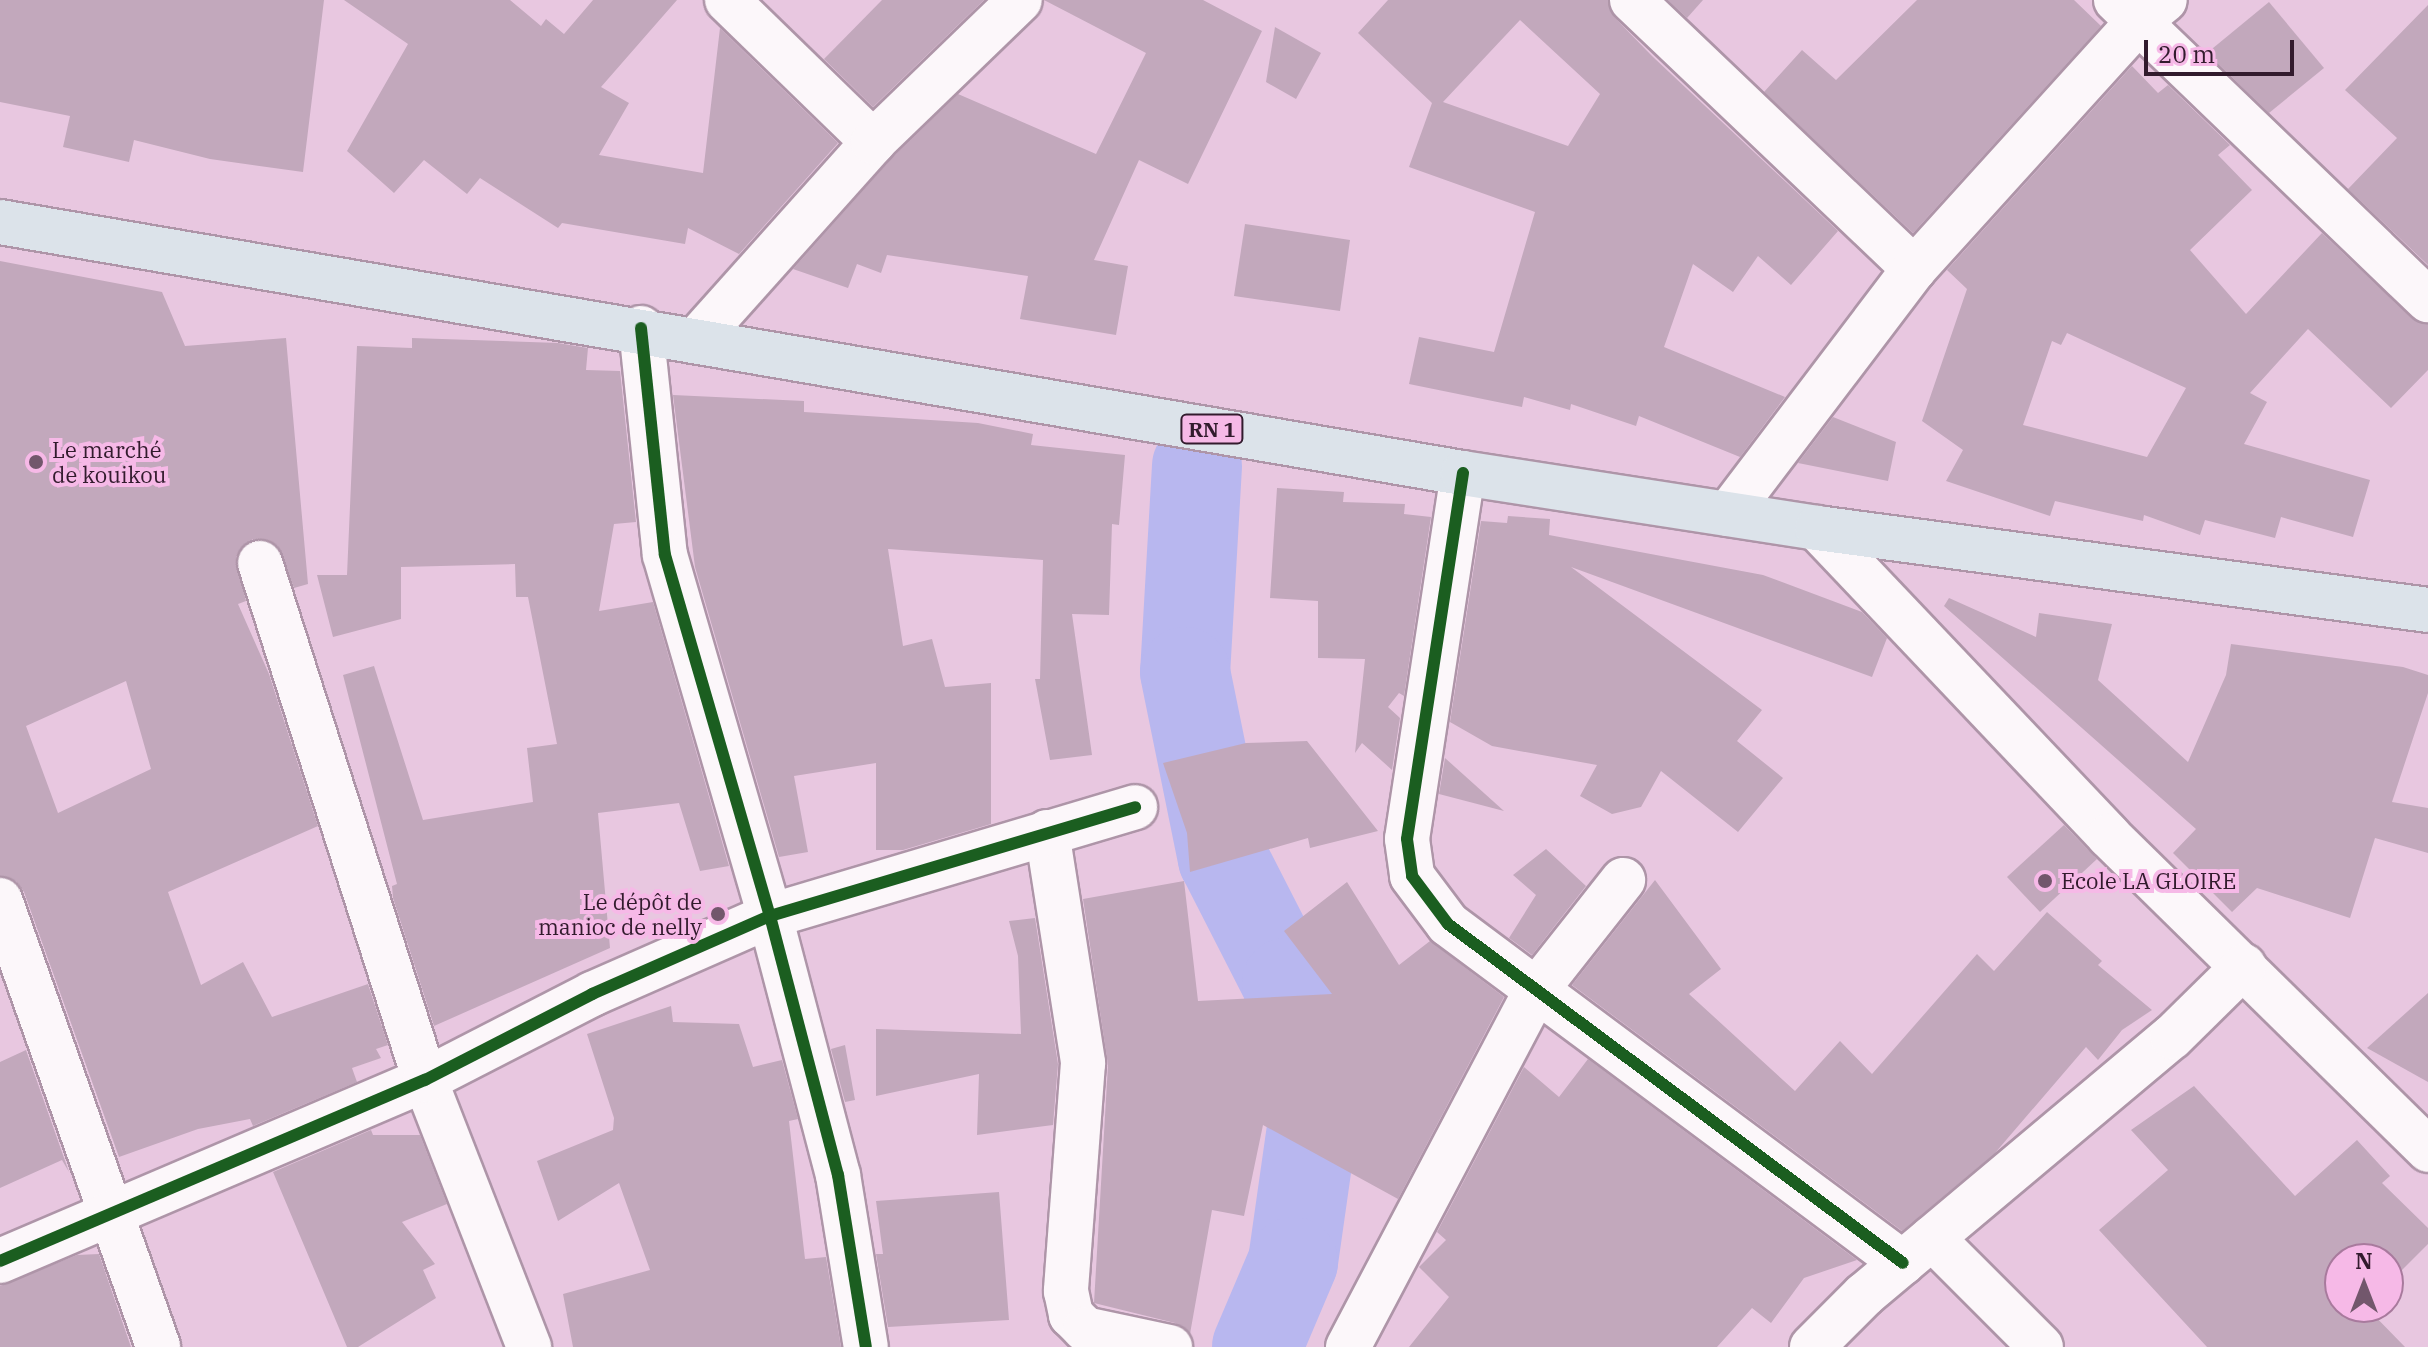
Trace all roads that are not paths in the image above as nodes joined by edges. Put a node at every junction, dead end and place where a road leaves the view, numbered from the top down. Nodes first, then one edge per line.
1 (727, 0) edge
2 (1020, 0) edge
3 (1632, 0) edge
4 (2140, 7) edge
5 (873, 142) junction
6 (0, 222) edge
7 (1914, 269) junction
8 (2428, 300) edge
9 (641, 328) junction
10 (698, 338) junction
11 (1463, 473) junction
12 (1728, 514) junction
13 (1817, 528) junction
14 (260, 563) dead end
15 (2428, 610) edge
16 (1135, 807) dead end
17 (1047, 832) junction
18 (1623, 880) dead end
19 (0, 900) edge
20 (770, 916) junction
21 (2244, 966) junction
22 (1537, 989) junction
23 (425, 1080) junction
24 (2428, 1150) edge
25 (107, 1216) junction
26 (1918, 1250) junction
27 (0, 1261) edge
28 (158, 1347) edge
29 (529, 1347) edge
30 (866, 1347) edge
31 (1170, 1347) edge
32 (1348, 1347) edge
33 (1812, 1347) edge
34 (2041, 1347) edge

1 - 5 street
2 - 5 street
3 - 7 street
4 - 7 street
4 - 8 street
5 - 10 street
6 - 9 highway, RN 1
7 - 12 street
9 - 10 highway, RN 1
9 - 20 street
10 - 11 highway, RN 1
11 - 12 highway, RN 1
11 - 22 street
12 - 13 highway, RN 1
13 - 15 highway, RN 1
13 - 21 street
14 - 23 street
16 - 17 street
17 - 20 street
17 - 31 street
18 - 22 street
19 - 25 street
20 - 23 street
20 - 30 street
21 - 24 street
21 - 26 street
22 - 26 street
22 - 32 street
23 - 25 street
23 - 29 street
25 - 27 street
25 - 28 street
26 - 33 street
26 - 34 street

